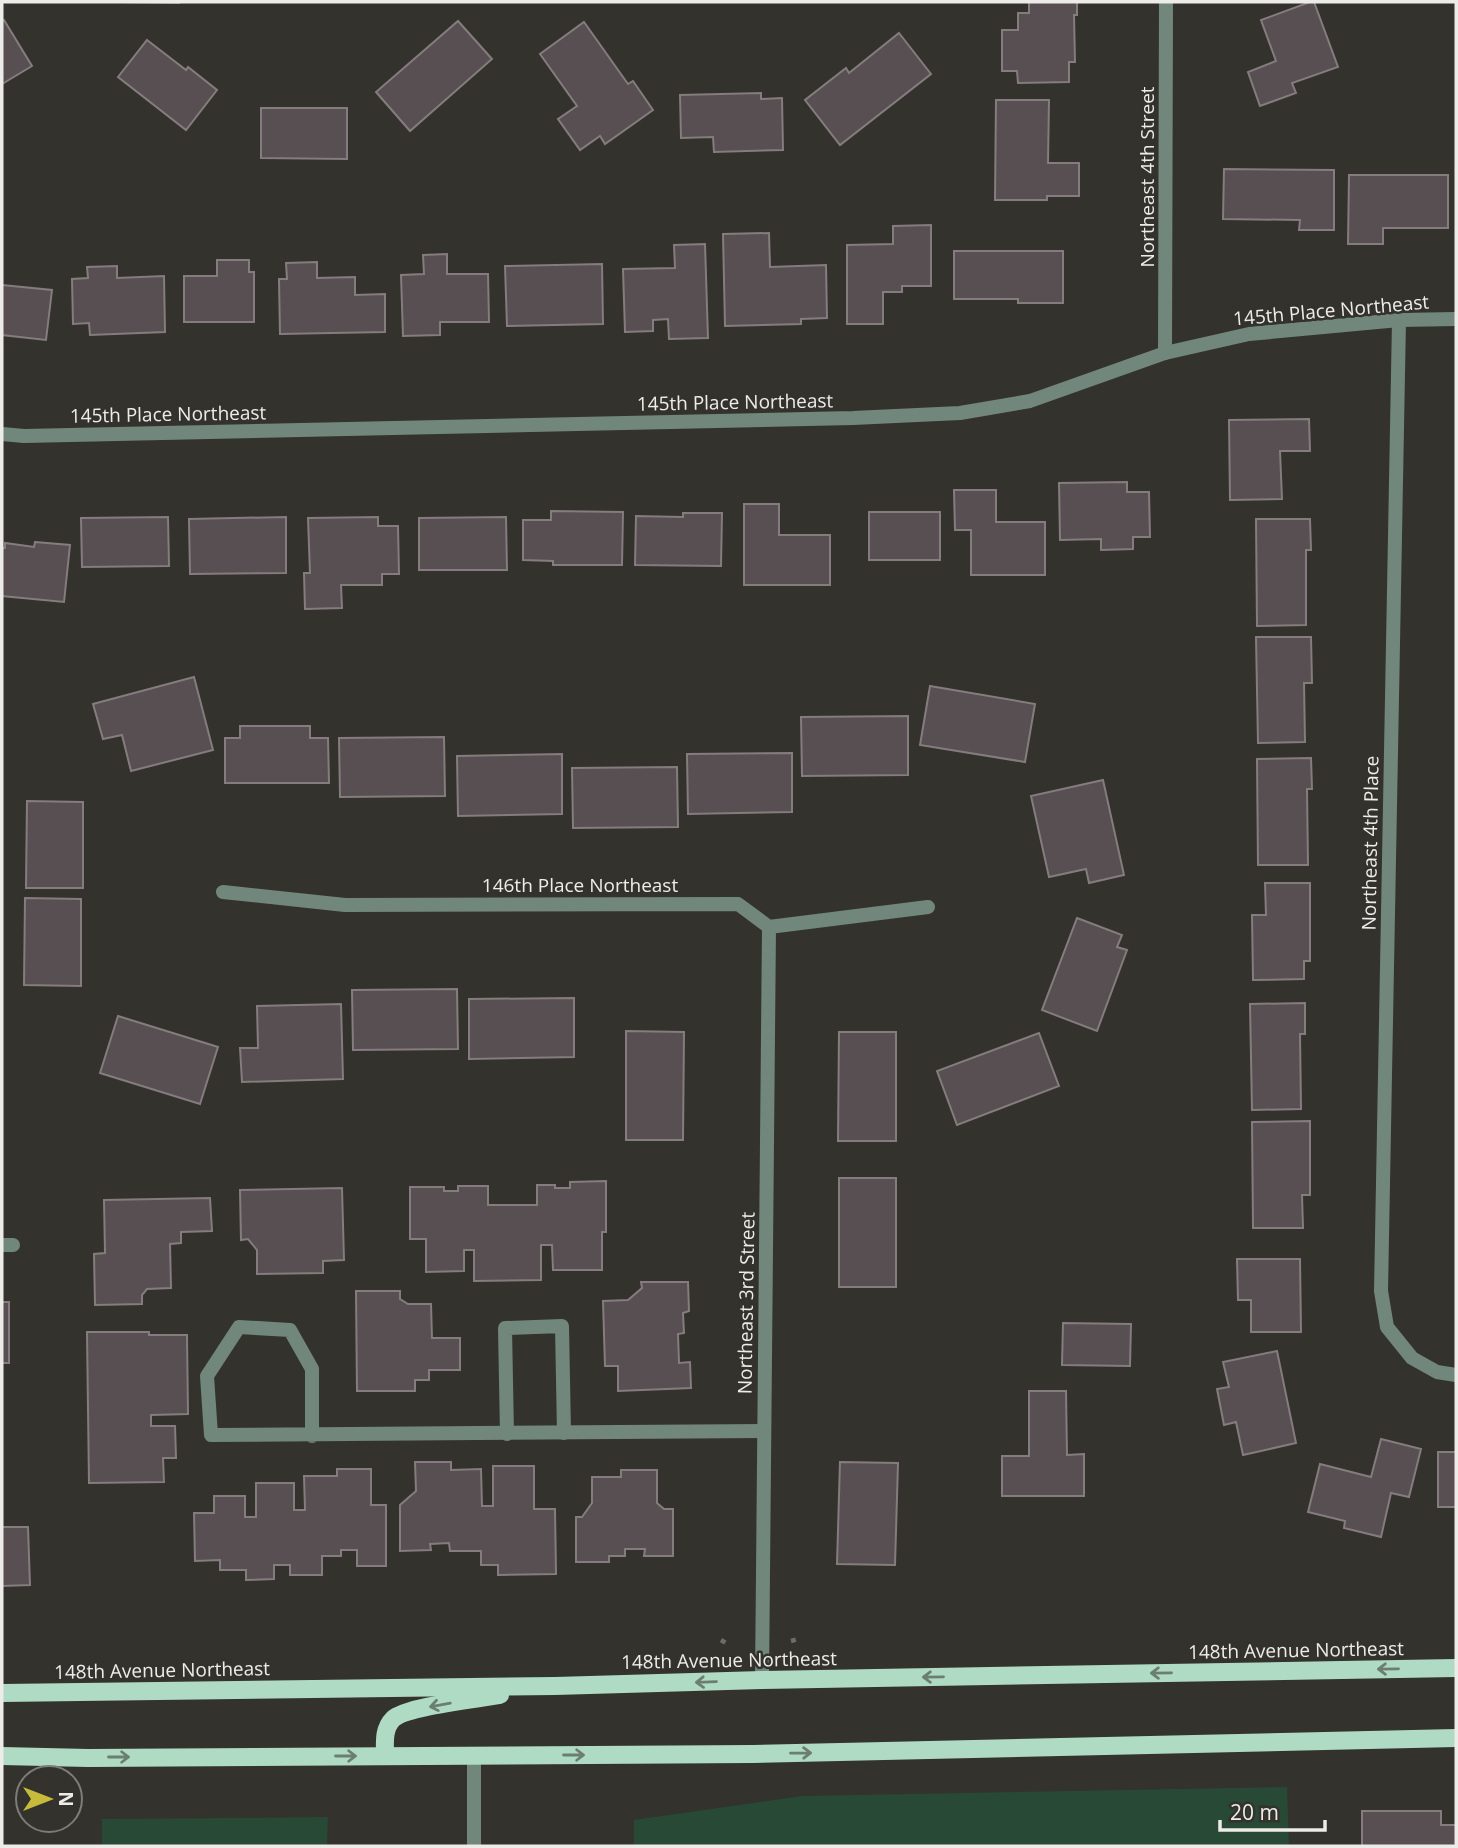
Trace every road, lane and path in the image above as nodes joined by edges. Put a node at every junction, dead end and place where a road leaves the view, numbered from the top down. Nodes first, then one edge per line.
1 (1166, 2) edge
2 (1456, 319) edge
3 (1399, 320) junction
4 (1165, 353) junction
5 (2, 434) edge
6 (223, 892) dead end
7 (928, 907) dead end
8 (769, 927) junction
9 (1456, 1376) edge
10 (764, 1431) junction
11 (564, 1433) junction
12 (507, 1434) junction
13 (312, 1436) junction
14 (798, 1639) dead end
15 (791, 1641) dead end
16 (1456, 1668) edge
17 (762, 1680) junction
18 (555, 1686) junction
19 (2, 1693) edge
20 (1456, 1738) edge
21 (474, 1755) junction
22 (2, 1756) edge
23 (385, 1756) junction
24 (474, 1846) edge

1 - 4 street, Northeast 4th Street
2 - 3 street, 145th Place Northeast
3 - 4 street, 145th Place Northeast
3 - 9 street, Northeast 4th Place
4 - 5 street, 145th Place Northeast
6 - 8 street, 146th Place Northeast
7 - 8 street
8 - 10 street, Northeast 3rd Street
10 - 11 street
10 - 17 street, Northeast 3rd Street
11 - 12 street
11 - 12 street
12 - 13 street
13 - 13 street
14 - 15 path
16 -> 17 main road, 148th Avenue Northeast
17 -> 18 main road, 148th Avenue Northeast
18 - 19 main road, 148th Avenue Northeast
18 -> 23 main road
21 -> 20 main road
21 - 23 main road
21 - 24 street
22 -> 23 main road

